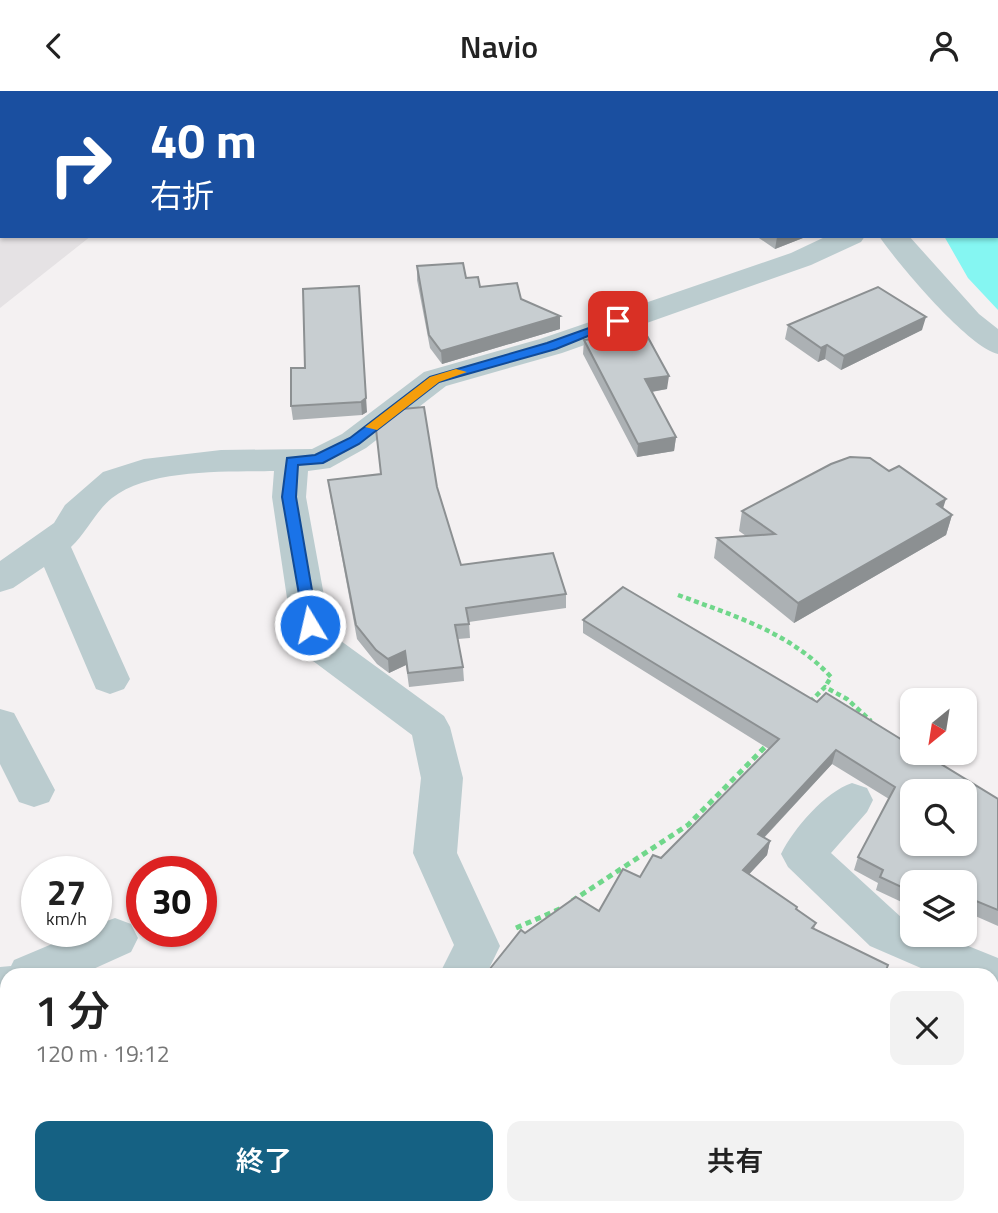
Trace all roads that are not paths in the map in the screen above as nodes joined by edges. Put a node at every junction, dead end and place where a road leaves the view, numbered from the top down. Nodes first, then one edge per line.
1 (846, 238) edge
2 (894, 238) edge
3 (998, 345) edge
4 (292, 461) junction
5 (52, 544) junction
6 (0, 579) edge
7 (110, 679) dead end
8 (0, 724) edge
9 (34, 790) dead end
10 (852, 800) dead end
11 (115, 938) dead end
12 (470, 960) edge
13 (46, 968) edge
14 (971, 968) edge

1 - 4 street
2 - 3 street
4 - 5 street
4 - 12 street
5 - 6 street
5 - 7 street
8 - 9 street
10 - 14 street
11 - 13 street

